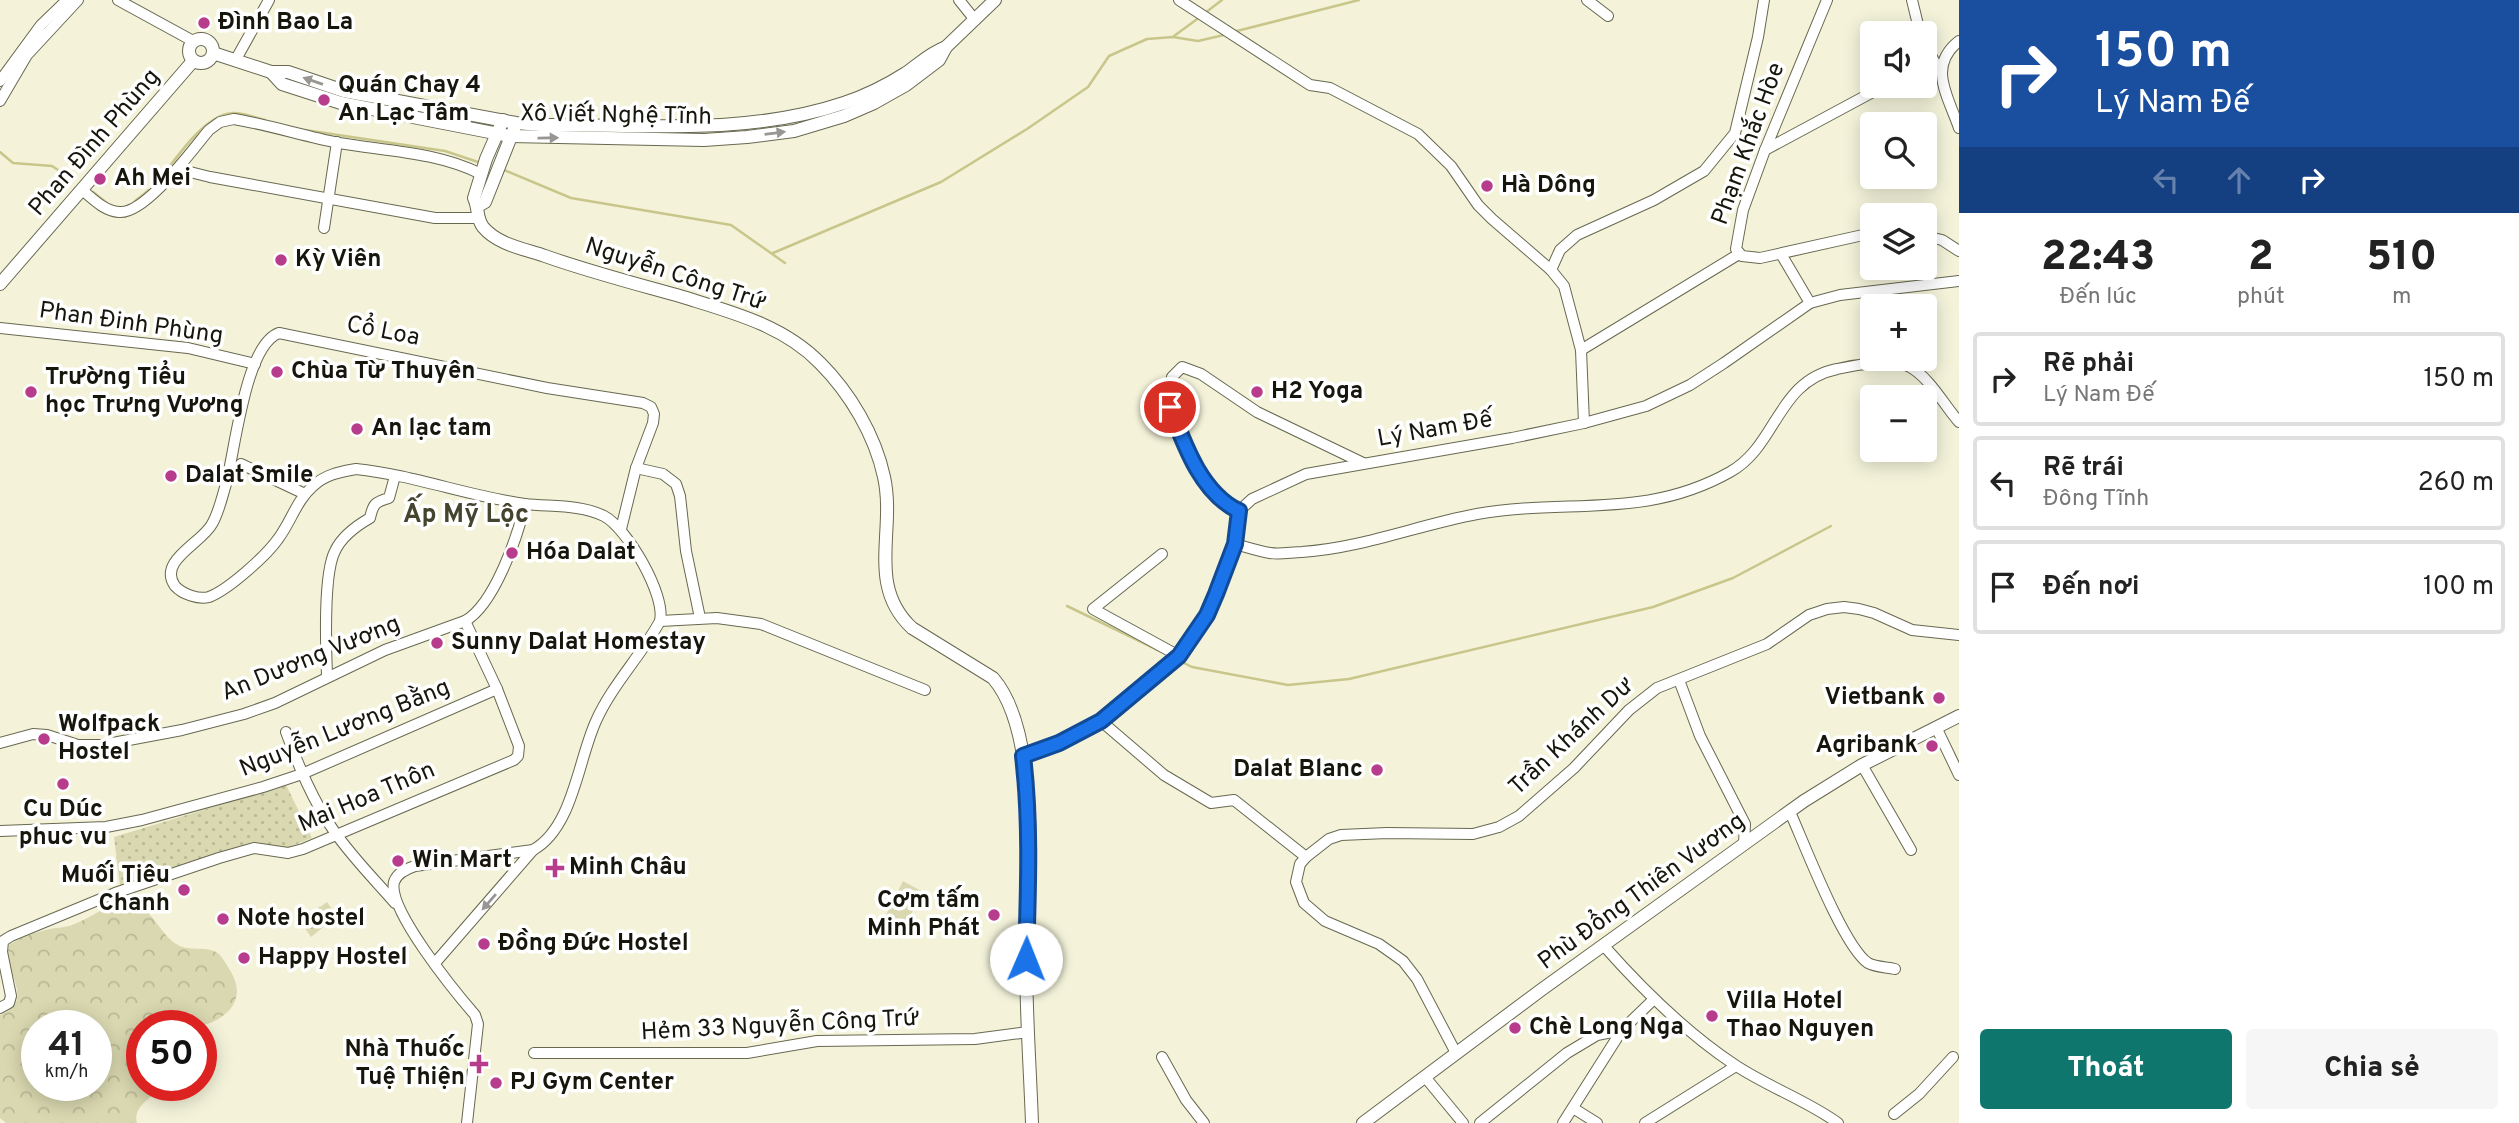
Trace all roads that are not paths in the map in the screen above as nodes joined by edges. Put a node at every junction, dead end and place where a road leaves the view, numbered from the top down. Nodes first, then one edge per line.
1 (67, 0) edge
2 (78, 0) edge
3 (118, 0) edge
4 (269, 0) edge
5 (959, 0) edge
6 (995, 0) edge
7 (1179, 0) edge
8 (1587, 0) edge
9 (1764, 0) edge
10 (1827, 0) edge
11 (1912, 0) edge
12 (1608, 16) dead end
13 (975, 20) junction
14 (1917, 21) edge
15 (193, 41) junction
16 (1959, 41) edge
17 (946, 47) junction
18 (213, 53) junction
19 (193, 61) junction
20 (235, 61) junction
21 (1937, 69) edge
22 (271, 72) junction
23 (1942, 74) junction
24 (0, 81) edge
25 (1862, 98) edge
26 (0, 101) edge
27 (510, 122) junction
28 (1959, 128) edge
29 (504, 135) junction
30 (337, 142) junction
31 (1765, 150) junction
32 (178, 169) junction
33 (486, 176) junction
34 (82, 190) junction
35 (328, 198) junction
36 (477, 212) junction
37 (324, 228) dead end
38 (1860, 236) edge
39 (1937, 239) edge
40 (1959, 251) edge
41 (1739, 254) junction
42 (1781, 254) junction
43 (1551, 270) junction
44 (1959, 281) edge
45 (0, 284) edge
46 (1810, 303) junction
47 (0, 328) edge
48 (1581, 350) junction
49 (255, 364) junction
50 (1584, 422) junction
51 (1959, 422) edge
52 (1363, 463) junction
53 (242, 464) dead end
54 (636, 468) junction
55 (395, 476) junction
56 (305, 494) junction
57 (525, 504) junction
58 (1239, 511) junction
59 (621, 529) junction
60 (1235, 544) junction
61 (1162, 554) dead end
62 (700, 618) junction
63 (465, 621) junction
64 (660, 621) junction
65 (1959, 635) edge
66 (1179, 656) junction
67 (327, 676) junction
68 (1679, 680) junction
69 (497, 689) junction
70 (925, 690) dead end
71 (1959, 716) edge
72 (1101, 721) junction
73 (1936, 727) junction
74 (286, 732) dead end
75 (0, 743) edge
76 (1023, 756) junction
77 (1863, 765) junction
78 (302, 774) junction
79 (1959, 775) edge
80 (1790, 812) junction
81 (0, 831) edge
82 (336, 834) junction
83 (1744, 844) junction
84 (533, 850) junction
85 (1911, 850) dead end
86 (1306, 857) junction
87 (397, 905) junction
88 (1604, 946) junction
89 (435, 963) junction
90 (1895, 968) dead end
91 (1653, 1000) junction
92 (0, 1008) edge
93 (1622, 1030) junction
94 (1028, 1032) junction
95 (534, 1053) dead end
96 (1456, 1053) junction
97 (1162, 1057) dead end
98 (1953, 1057) dead end
99 (1735, 1066) junction
100 (1425, 1077) junction
101 (1573, 1108) junction
102 (1894, 1114) dead end
103 (467, 1123) edge
104 (1032, 1123) edge
105 (1204, 1123) edge
106 (1363, 1123) edge
107 (1463, 1123) edge
108 (1480, 1123) edge
109 (1563, 1123) edge
110 (1597, 1123) edge
111 (1645, 1123) edge
112 (1838, 1123) edge

1 - 24 street
2 - 26 street
3 - 15 street
4 - 20 street
5 - 13 street
6 - 13 main road, Xô Viết Nghệ Tĩnh
7 - 43 street
8 - 12 street
9 - 43 street
10 - 31 street, Phạm Khắc Hòe
11 - 14 street
13 - 17 main road, Xô Viết Nghệ Tĩnh
15 - 18 main road
15 - 19 main road
16 - 23 street
17 - 27 main road, Xô Viết Nghệ Tĩnh
29 -> 17 main road, Xô Viết Nghệ Tĩnh
18 - 19 main road
18 - 20 main road, Xô Viết Nghệ Tĩnh
19 - 34 main road, Phan Đình Phùng
20 - 22 main road, Xô Viết Nghệ Tĩnh
21 - 23 street
27 -> 22 main road, Xô Viết Nghệ Tĩnh
22 - 29 main road, Xô Viết Nghệ Tĩnh
23 - 28 street
25 - 31 street
27 - 29 main road
29 - 33 main road
30 - 32 street
30 - 33 street
30 - 35 street
31 - 41 street, Phạm Khắc Hòe
32 - 34 street
32 - 35 street
33 - 36 main road
34 - 45 main road, Phan Đình Phùng
35 - 36 street
35 - 37 street
36 - 76 main road, Nguyễn Công Trứ
38 - 42 street, Phạm Khắc Hòe
39 - 40 street
41 - 42 street, Phạm Khắc Hòe
41 - 48 street
42 - 46 street
43 - 48 street
44 - 46 street, Lý Nam Đế
46 - 50 street, Lý Nam Đế
47 - 49 street, Phan Đinh Phùng
48 - 50 street
49 - 54 street, Cổ Loa
49 - 56 street, Cổ Loa
50 - 52 street, Lý Nam Đế
51 - 60 street
52 - 58 street, Lý Nam Đế
52 - 58 street
53 - 56 street
54 - 59 street, Cổ Loa
54 - 62 street
55 - 56 street, Cổ Loa
55 - 57 street, Cổ Loa
55 - 67 street
57 - 59 street, Cổ Loa
57 - 63 street, An Dương Vương
58 - 60 street
59 - 64 street
60 - 66 street
61 - 66 street
62 - 64 street
62 - 70 street
63 - 67 street, An Dương Vương
63 - 69 street, Mai Hoa Thôn
64 - 84 street
65 - 68 street, Trần Khánh Dư
66 - 72 street
67 - 75 street, An Dương Vương
68 - 83 street
68 - 86 street, Trần Khánh Dư
69 - 78 street, Nguyễn Lương Bằng
69 - 82 street, Mai Hoa Thôn
71 - 73 main road, Phù Đổng Thiên Vương
72 - 76 street
72 - 86 street
73 - 77 main road, Phù Đổng Thiên Vương
73 - 79 street
74 - 78 street
76 - 94 main road, Nguyễn Công Trứ
77 - 80 main road, Phù Đổng Thiên Vương
77 - 85 street
78 - 81 street, Nguyễn Lương Bằng
78 - 82 street
80 - 83 main road, Phù Đổng Thiên Vương
80 - 90 street
82 - 87 street
82 - 92 street, Mai Hoa Thôn
83 - 88 main road, Phù Đổng Thiên Vương
84 - 87 street
84 -> 89 street
86 - 96 street
87 - 89 street
88 - 91 street
88 - 96 main road, Phù Đổng Thiên Vương
89 - 103 street
91 - 93 street
91 - 99 street
93 - 101 street
93 - 108 street
94 - 95 street, Hẻm 33 Nguyễn Công Trứ
94 - 104 main road, Nguyễn Công Trứ
96 - 100 main road, Phù Đổng Thiên Vương
97 - 105 street
98 - 102 street
99 - 111 street
99 - 112 street
100 - 106 main road, Phù Đổng Thiên Vương
100 - 107 street
101 - 109 street
101 - 110 street

